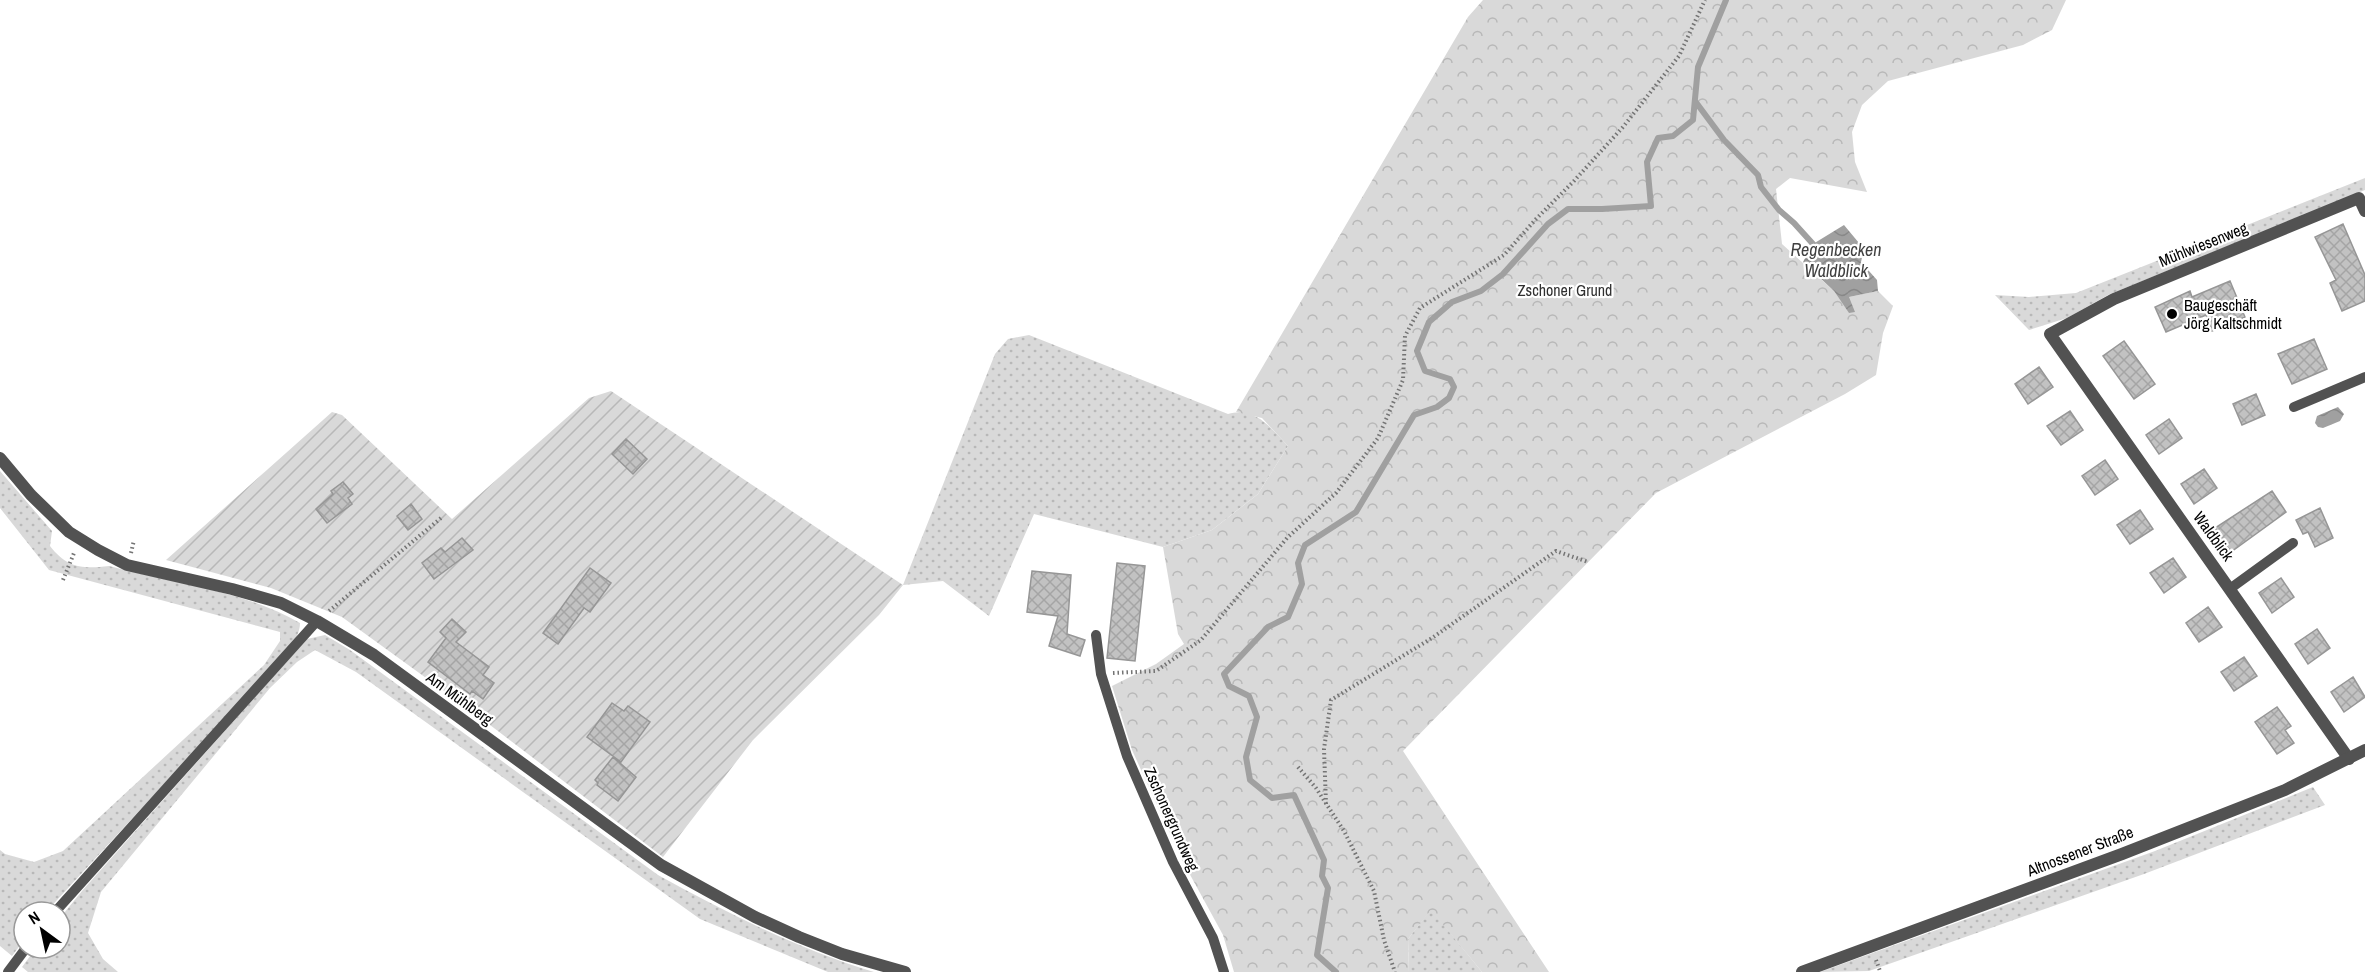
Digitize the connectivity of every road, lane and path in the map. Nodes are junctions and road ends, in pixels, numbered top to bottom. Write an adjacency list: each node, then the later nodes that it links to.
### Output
1 (1705, 0): 15 (path)
2 (2365, 211): 3 (street, Mühlwiesenweg)
3 (2050, 334): 12 (street, Waldblick)
4 (2365, 377): 5 (lane)
5 (2294, 407)
6 (0, 458): 8 (street, Am Mühlberg)
7 (441, 518): 13 (path)
8 (81, 539): 11 (path); 13 (street, Am Mühlberg)
9 (2294, 543): 12 (lane)
10 (1588, 562): 19 (path)
11 (63, 580)
12 (2231, 588): 17 (street, Waldblick)
13 (317, 621): 20 (lane); 21 (street, Am Mühlberg)
14 (1096, 635): 15 (lane, Zschonergrundweg)
15 (1101, 674): 22 (lane, Zschonergrundweg)
16 (2365, 750): 17 (street, Altnossener Straße)
17 (2349, 759): 24 (street, Altnossener Straße)
18 (1298, 767): 19 (path)
19 (1326, 804): 23 (path)
20 (66, 900)
21 (905, 972)
22 (1224, 972)
23 (1395, 972)
24 (1802, 972)

